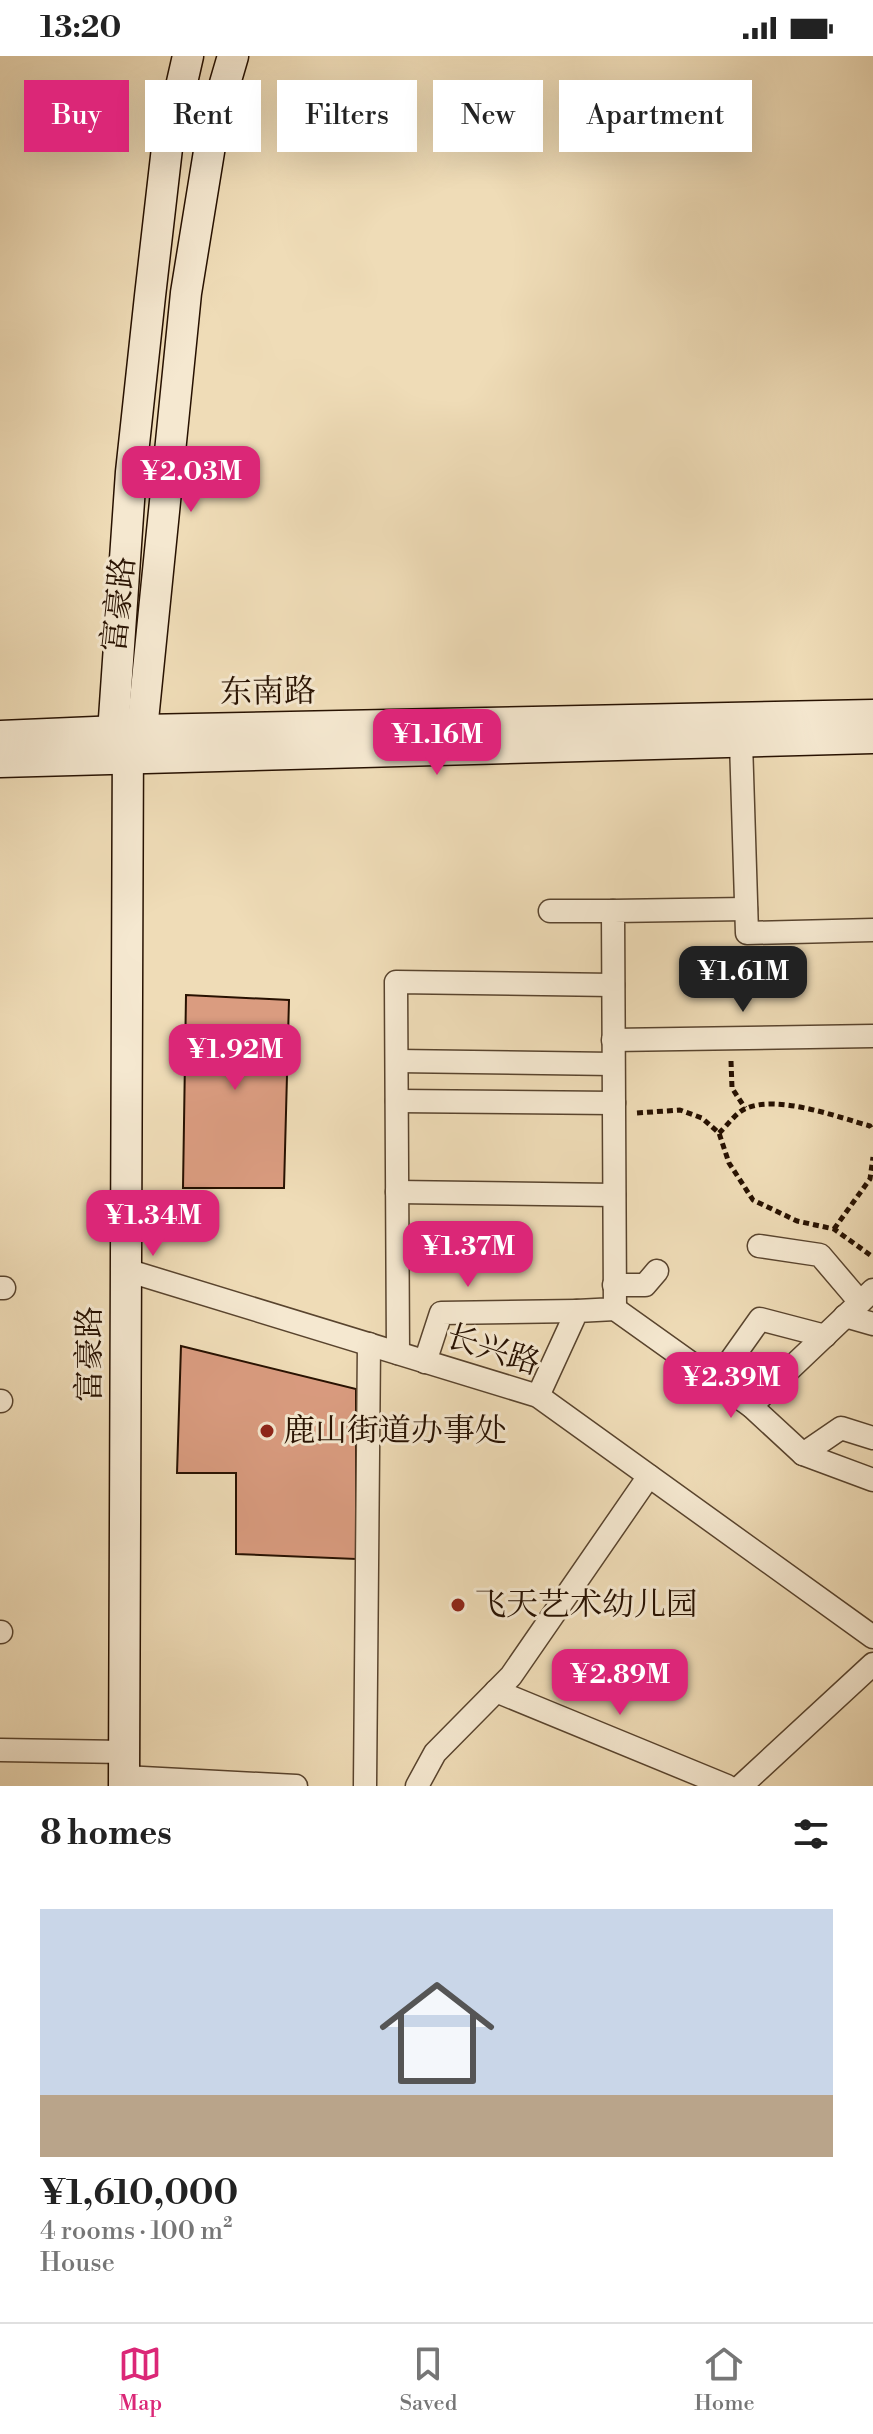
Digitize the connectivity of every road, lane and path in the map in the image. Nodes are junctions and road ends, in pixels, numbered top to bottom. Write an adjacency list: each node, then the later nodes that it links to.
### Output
1 (188, 56): 5 (main road, 富豪路)
2 (233, 56): 5 (main road, 富豪路)
3 (873, 715): 5 (main road, 东南路)
4 (0, 736): 5 (main road, 东南路)
5 (128, 738): 7 (main road, 东南路); 8 (main road, 东南路); 30 (main road, 富豪路)
6 (873, 738): 7 (main road, 东南路)
7 (741, 742): 9 (street)
8 (0, 762)
9 (746, 909): 11 (street); 12 (street)
10 (550, 911): 11 (street)
11 (613, 911): 13 (street)
12 (873, 930)
13 (613, 985): 16 (street); 17 (street)
14 (873, 1036): 15 (street)
15 (731, 1038): 16 (street); 20 (path)
16 (613, 1040): 18 (street)
17 (397, 1061): 18 (street); 19 (street)
18 (613, 1064): 21 (street)
19 (397, 1101): 21 (street); 25 (street)
20 (745, 1108): 22 (path); 23 (path)
21 (614, 1109): 23 (path); 26 (street)
22 (872, 1127)
23 (719, 1133): 27 (path)
24 (873, 1157): 27 (path)
25 (397, 1192): 26 (street); 39 (street)
26 (614, 1195): 32 (street)
27 (834, 1229): 29 (path)
28 (759, 1246): 33 (street)
29 (873, 1257)
30 (126, 1270): 38 (street, 长兴路); 52 (main road, 富豪路)
31 (657, 1271): 32 (street)
32 (614, 1285): 34 (street)
33 (859, 1303): 36 (street); 37 (street)
34 (615, 1309): 35 (street); 41 (street)
35 (577, 1311): 40 (street); 42 (street)
36 (873, 1324)
37 (825, 1336): 41 (street); 43 (street)
38 (369, 1344): 39 (street, 长兴路); 54 (street)
39 (398, 1353): 40 (street, 长兴路)
40 (425, 1362): 42 (street, 长兴路)
41 (716, 1381): 43 (street)
42 (538, 1396): 46 (street, 长兴路)
43 (751, 1406): 45 (street)
44 (873, 1438): 45 (street)
45 (803, 1454): 47 (street)
46 (649, 1476): 48 (street, 长兴路); 50 (street)
47 (873, 1480)
48 (873, 1637)
49 (873, 1664): 57 (street)
50 (496, 1691): 55 (street); 56 (street)
51 (0, 1750): 52 (street)
52 (124, 1772): 53 (street)
53 (296, 1786)
54 (365, 1786)
55 (417, 1786)
56 (727, 1786)
57 (741, 1786)

